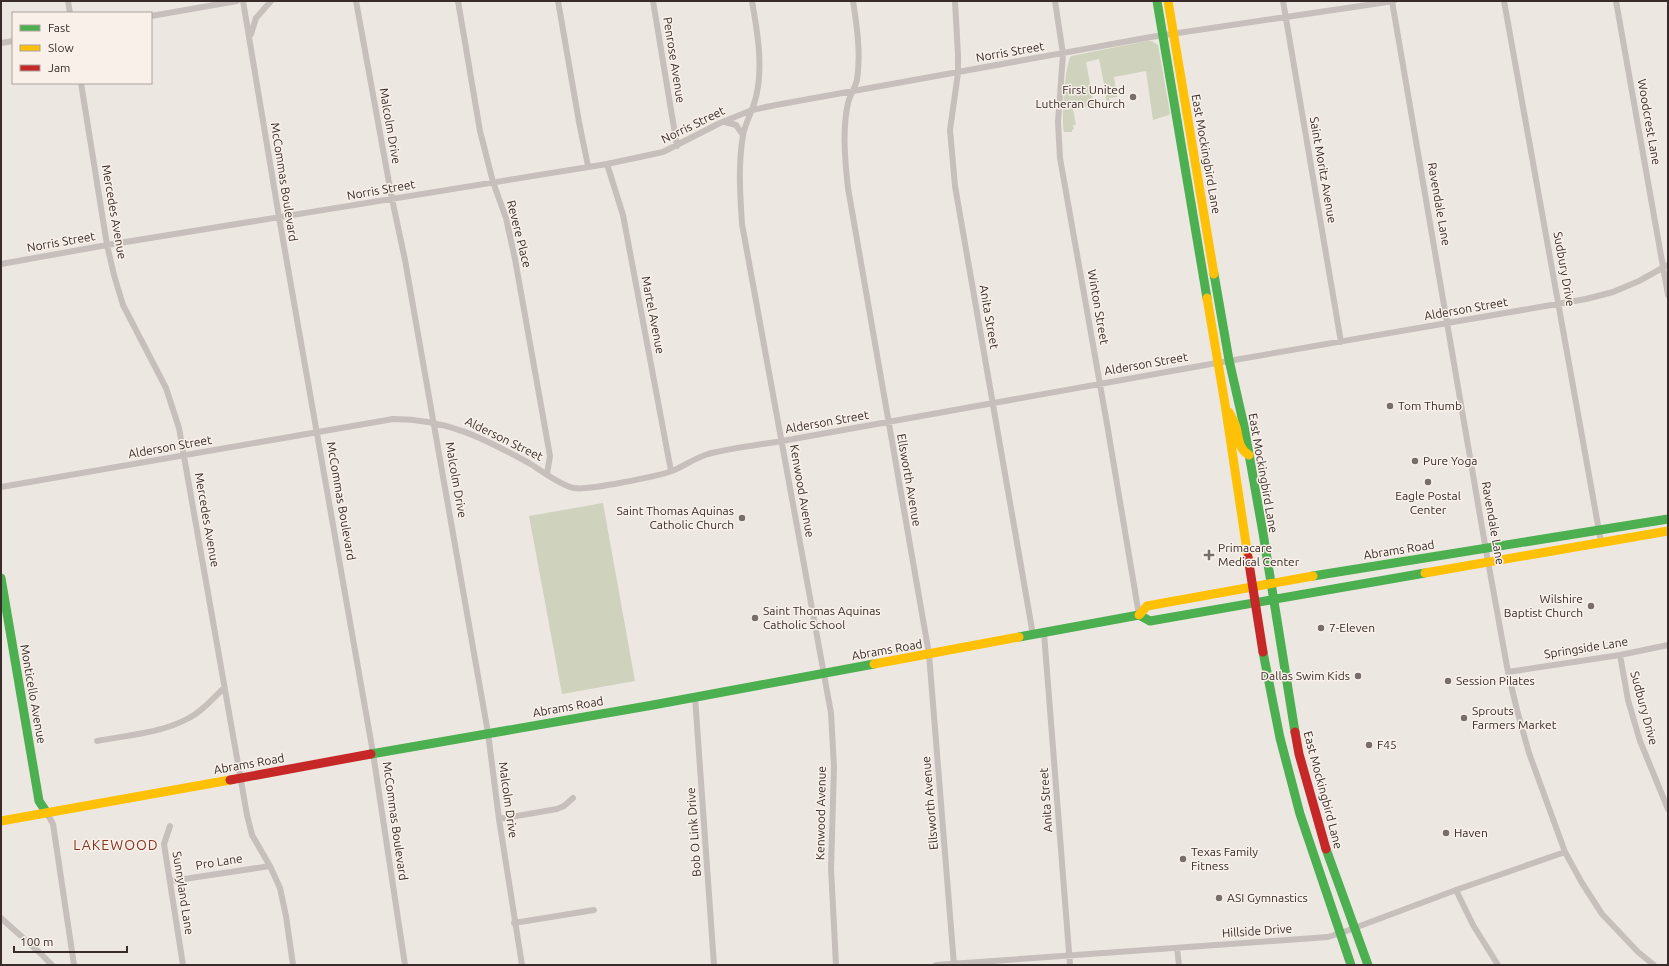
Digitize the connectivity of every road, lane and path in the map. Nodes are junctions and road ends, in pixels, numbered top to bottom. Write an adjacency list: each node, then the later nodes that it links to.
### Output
1 (68, 1): 20 (street)
2 (237, 1): 19 (street)
3 (243, 1): 26 (street, McCommas Boulevard)
4 (271, 1): 26 (street, McCommas Boulevard)
5 (356, 1): 39 (street, Malcolm Drive)
6 (458, 1): 38 (street, Revere Place)
7 (558, 1): 37 (street)
8 (653, 1): 35 (street, Penrose Avenue)
9 (752, 1): 32 (street, Kenwood Avenue)
10 (853, 1): 31 (street, Ellsworth Avenue)
11 (955, 1): 29 (street, Anita Street)
12 (1055, 1): 28 (street, Winton Street)
13 (1157, 1): 24 (main road, East Mockingbird Lane)
14 (1168, 1): 23 (main road, East Mockingbird Lane)
15 (1283, 1): 22 (street, Saint Moritz Avenue)
16 (1393, 1): 22 (street, Norris Street); 46 (street, Ravendale Lane)
17 (1504, 1): 45 (street, Sudbury Drive)
18 (1616, 1): 43 (street, Woodcrest Lane)
19 (191, 5): 21 (street)
20 (70, 12)
21 (152, 16)
22 (1286, 16): 23 (street, Norris Street); 47 (street, Saint Moritz Avenue)
23 (1173, 34): 24 (street, Norris Street); 48 (main road, East Mockingbird Lane)
24 (1163, 36): 28 (street, Norris Street); 49 (main road, East Mockingbird Lane)
25 (12, 41): 27 (street)
26 (250, 42): 40 (street, McCommas Boulevard)
27 (1, 43)
28 (1063, 54): 29 (street, Norris Street); 50 (street, Winton Street)
29 (958, 73): 31 (street, Norris Street); 51 (street, Anita Street)
30 (81, 84): 41 (street, Mercedes Avenue)
31 (852, 91): 32 (street, Norris Street); 53 (street, Ellsworth Avenue)
32 (752, 110): 33 (street, Norris Street); 34 (street, Kenwood Avenue)
33 (723, 122): 34 (street); 35 (street, Norris Street)
34 (744, 134): 56 (street, Kenwood Avenue)
35 (677, 146): 36 (street, Norris Street)
36 (607, 164): 37 (street, Norris Street); 59 (street, Martel Avenue)
37 (588, 166): 38 (street, Norris Street)
38 (493, 182): 39 (street, Norris Street); 60 (street, Revere Place)
39 (392, 199): 40 (street, Norris Street); 54 (street, Malcolm Drive)
40 (278, 217): 41 (street, Norris Street); 55 (street, McCommas Boulevard)
41 (107, 245): 42 (street, Norris Street); 57 (street, Mercedes Avenue)
42 (1, 264)
43 (1666, 266): 44 (street, Woodcrest Lane); 45 (street, Alderson Street)
44 (1668, 295)
45 (1559, 304): 46 (street, Alderson Street); 63 (street, Sudbury Drive)
46 (1448, 324): 47 (street, Alderson Street); 66 (street, Ravendale Lane)
47 (1341, 342): 48 (street, Alderson Street)
48 (1229, 360): 49 (street, Alderson Street); 58 (main road, East Mockingbird Lane)
49 (1218, 362): 50 (street, Alderson Street); 52 (main road, East Mockingbird Lane)
50 (1100, 384): 51 (street, Alderson Street); 75 (street, Winton Street)
51 (993, 403): 53 (street, Alderson Street); 77 (street, Anita Street)
52 (1225, 404): 58 (main road); 72 (main road, East Mockingbird Lane)
53 (888, 422): 56 (street, Alderson Street); 79 (street, Ellsworth Avenue)
54 (434, 423): 55 (street, Alderson Street); 60 (street, Alderson Street); 85 (street, Malcolm Drive)
55 (318, 432): 57 (street, Alderson Street); 87 (street, McCommas Boulevard)
56 (782, 441): 59 (street, Alderson Street); 82 (street, Kenwood Avenue)
57 (184, 455): 61 (street, Alderson Street); 83 (street, Mercedes Avenue)
58 (1249, 456): 71 (main road, East Mockingbird Lane)
59 (671, 471): 60 (street, Alderson Street)
60 (547, 474)
61 (1, 488)
62 (1668, 519): 63 (main road, Abrams Road)
63 (1598, 530): 65 (street, Sudbury Drive); 66 (main road, Abrams Road)
64 (1668, 531): 65 (main road, Abrams Road)
65 (1601, 542): 67 (main road, Abrams Road)
66 (1486, 548): 67 (street, Ravendale Lane); 68 (main road, Abrams Road)
67 (1488, 561): 69 (main road, Abrams Road); 81 (street, Ravendale Lane)
68 (1404, 562): 69 (main road); 71 (main road, Abrams Road)
69 (1407, 575): 73 (main road, Abrams Road)
70 (1, 578): 91 (main road, Monticello Avenue)
71 (1271, 583): 72 (main road, Abrams Road); 73 (main road, East Mockingbird Lane)
72 (1253, 587): 74 (main road, East Mockingbird Lane); 75 (main road, Abrams Road)
73 (1273, 599): 74 (main road, Abrams Road); 102 (main road, East Mockingbird Lane)
74 (1256, 602): 75 (main road, Abrams Road); 103 (main road, East Mockingbird Lane)
75 (1139, 616): 76 (main road, Abrams Road)
76 (1044, 633): 77 (main road, Abrams Road); 105 (street, Anita Street)
77 (1033, 635): 79 (main road, Abrams Road)
78 (1668, 645): 80 (street, Springside Lane)
79 (929, 654): 82 (main road, Abrams Road); 106 (street, Ellsworth Avenue)
80 (1620, 655): 81 (street, Springside Lane); 90 (street, Sudbury Drive)
81 (1508, 672): 95 (street, Ravendale Lane)
82 (824, 673): 84 (main road, Abrams Road); 114 (street, Kenwood Avenue)
83 (224, 688): 86 (street); 88 (street, Mercedes Avenue)
84 (695, 697): 85 (main road, Abrams Road); 113 (street, Bob O Link Drive)
85 (488, 733): 87 (main road, Abrams Road); 92 (street, Malcolm Drive)
86 (98, 741)
87 (374, 753): 88 (main road, Abrams Road); 111 (street, McCommas Boulevard)
88 (240, 778): 91 (main road, Abrams Road); 96 (street, Mercedes Avenue)
89 (573, 798): 92 (street)
90 (1668, 810)
91 (47, 813): 93 (main road, Abrams Road); 108 (street)
92 (499, 818): 101 (street, Malcolm Drive)
93 (1, 821)
94 (170, 826): 97 (street, Sunnyland Lane)
95 (1565, 852): 98 (street, Hillside Drive); 121 (street, Ravendale Lane)
96 (270, 866): 97 (street, Pro Lane); 110 (street, Mercedes Avenue)
97 (171, 881): 109 (street, Sunnyland Lane)
98 (1456, 890): 102 (street, Hillside Drive); 120 (street)
99 (594, 910): 101 (street)
100 (1, 918): 107 (street)
101 (514, 923): 112 (street, Malcolm Drive)
102 (1355, 928): 103 (street, Hillside Drive); 119 (main road, East Mockingbird Lane)
103 (1340, 934): 104 (street, Hillside Drive); 118 (main road, East Mockingbird Lane)
104 (1177, 948): 105 (street, Hillside Drive); 117 (street)
105 (1070, 956): 106 (street, Hillside Drive); 116 (street, Anita Street)
106 (954, 964): 115 (street, Hillside Drive)
107 (52, 965)
108 (74, 965)
109 (183, 965)
110 (294, 965)
111 (405, 965)
112 (522, 965)
113 (714, 965)
114 (836, 965)
115 (936, 965)
116 (1070, 965)
117 (1179, 965)
118 (1351, 965)
119 (1368, 965)
120 (1498, 965)
121 (1654, 965)

